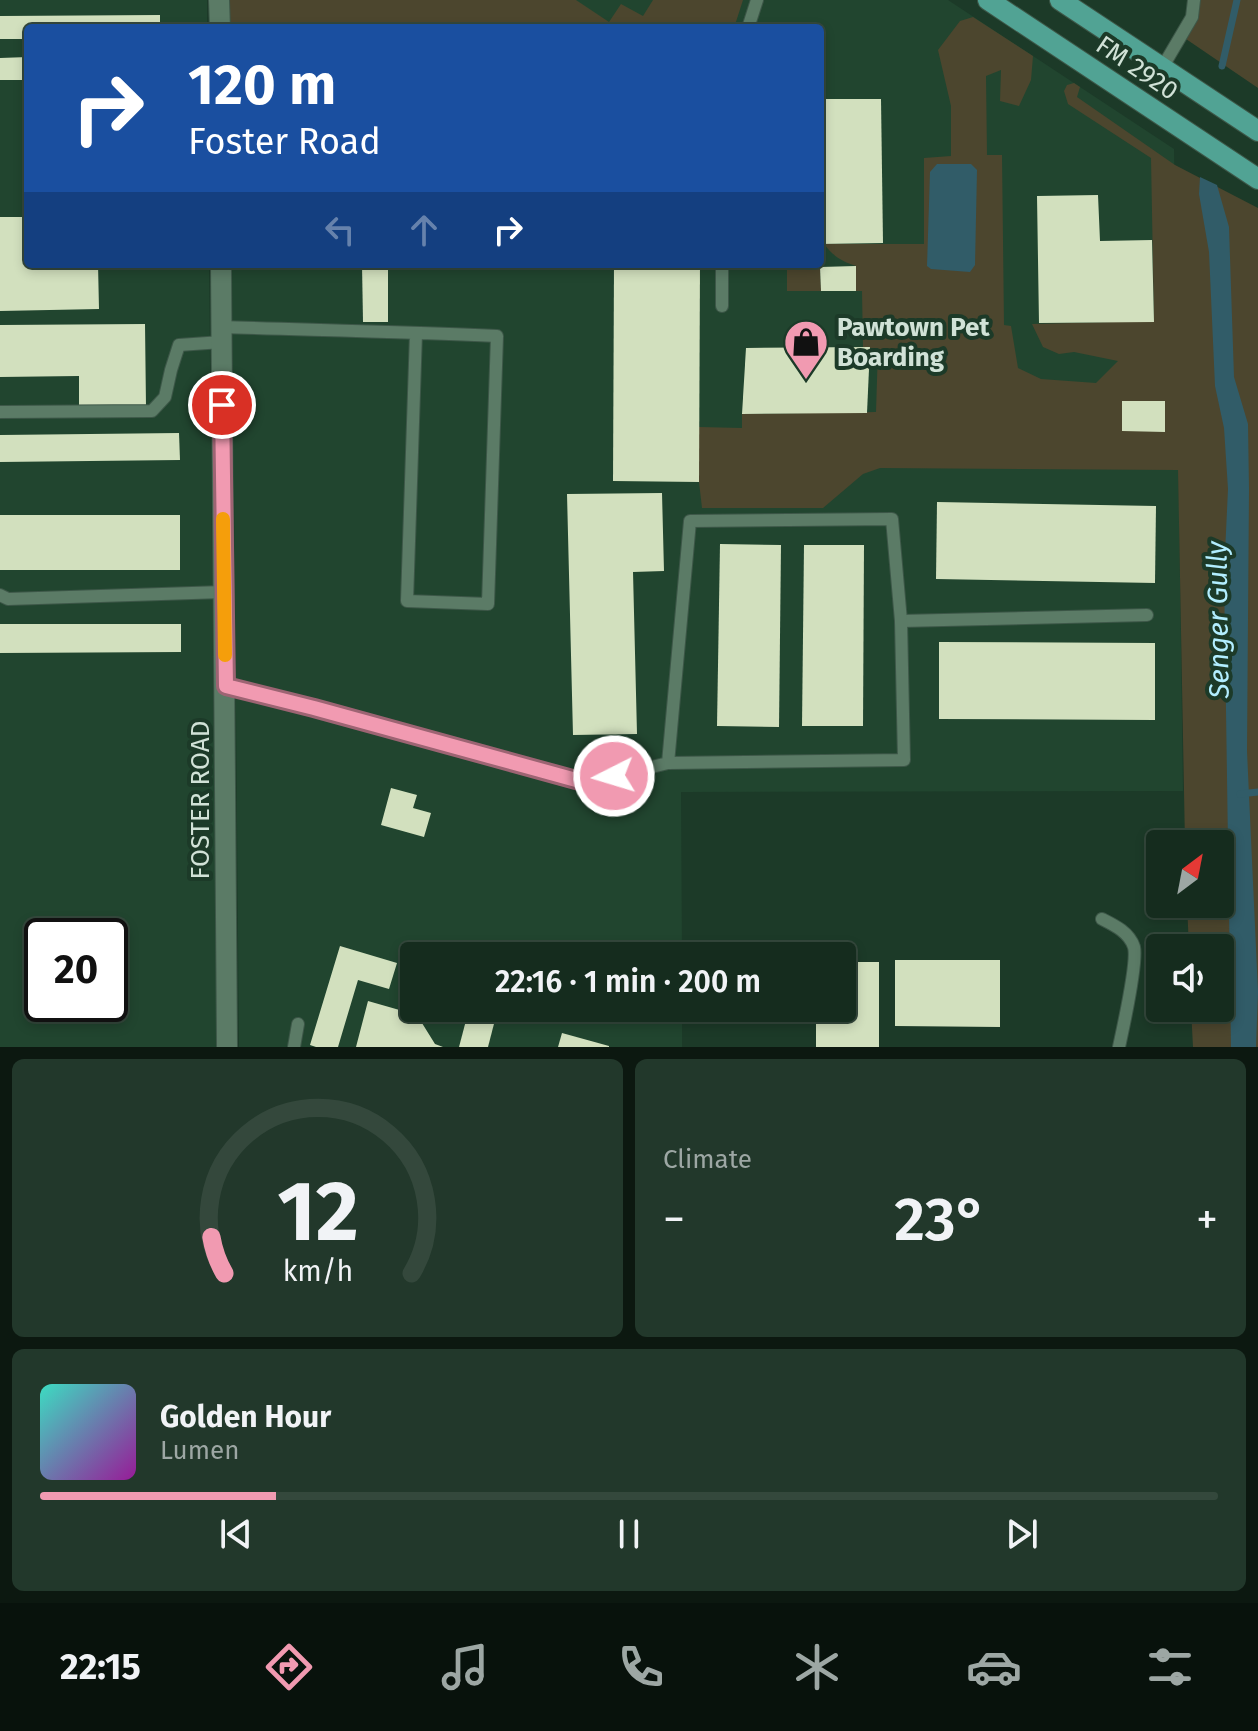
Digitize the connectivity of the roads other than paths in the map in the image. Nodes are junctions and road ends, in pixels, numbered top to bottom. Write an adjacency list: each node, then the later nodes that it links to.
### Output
1 (219, 0): 6 (street)
2 (757, 0): 7 (lane)
3 (988, 0): 10 (main road, FM 2920 / FM 2920)
4 (1060, 0): 8 (main road, FM 2920 / FM 2920)
5 (1194, 0): 8 (lane)
6 (220, 24)
7 (749, 24)
8 (1162, 68): 9 (main road, FM 2920 / FM 2920)
9 (1258, 131)
10 (1258, 179)
11 (221, 268): 15 (street, FOSTER ROAD)
12 (722, 268): 13 (lane)
13 (722, 306)
14 (416, 333): 14 (lane); 15 (lane)
15 (222, 335): 16 (lane); 17 (street, FOSTER ROAD)
16 (0, 412)
17 (223, 592): 18 (lane); 21 (street, FOSTER ROAD)
18 (0, 595)
19 (1147, 615): 20 (lane)
20 (901, 621): 22 (lane); 22 (lane)
21 (226, 686): 22 (lane); 25 (street, FOSTER ROAD)
22 (668, 763)
23 (1102, 919): 27 (lane)
24 (298, 1024): 26 (lane)
25 (227, 1047)
26 (294, 1047)
27 (1119, 1047)

